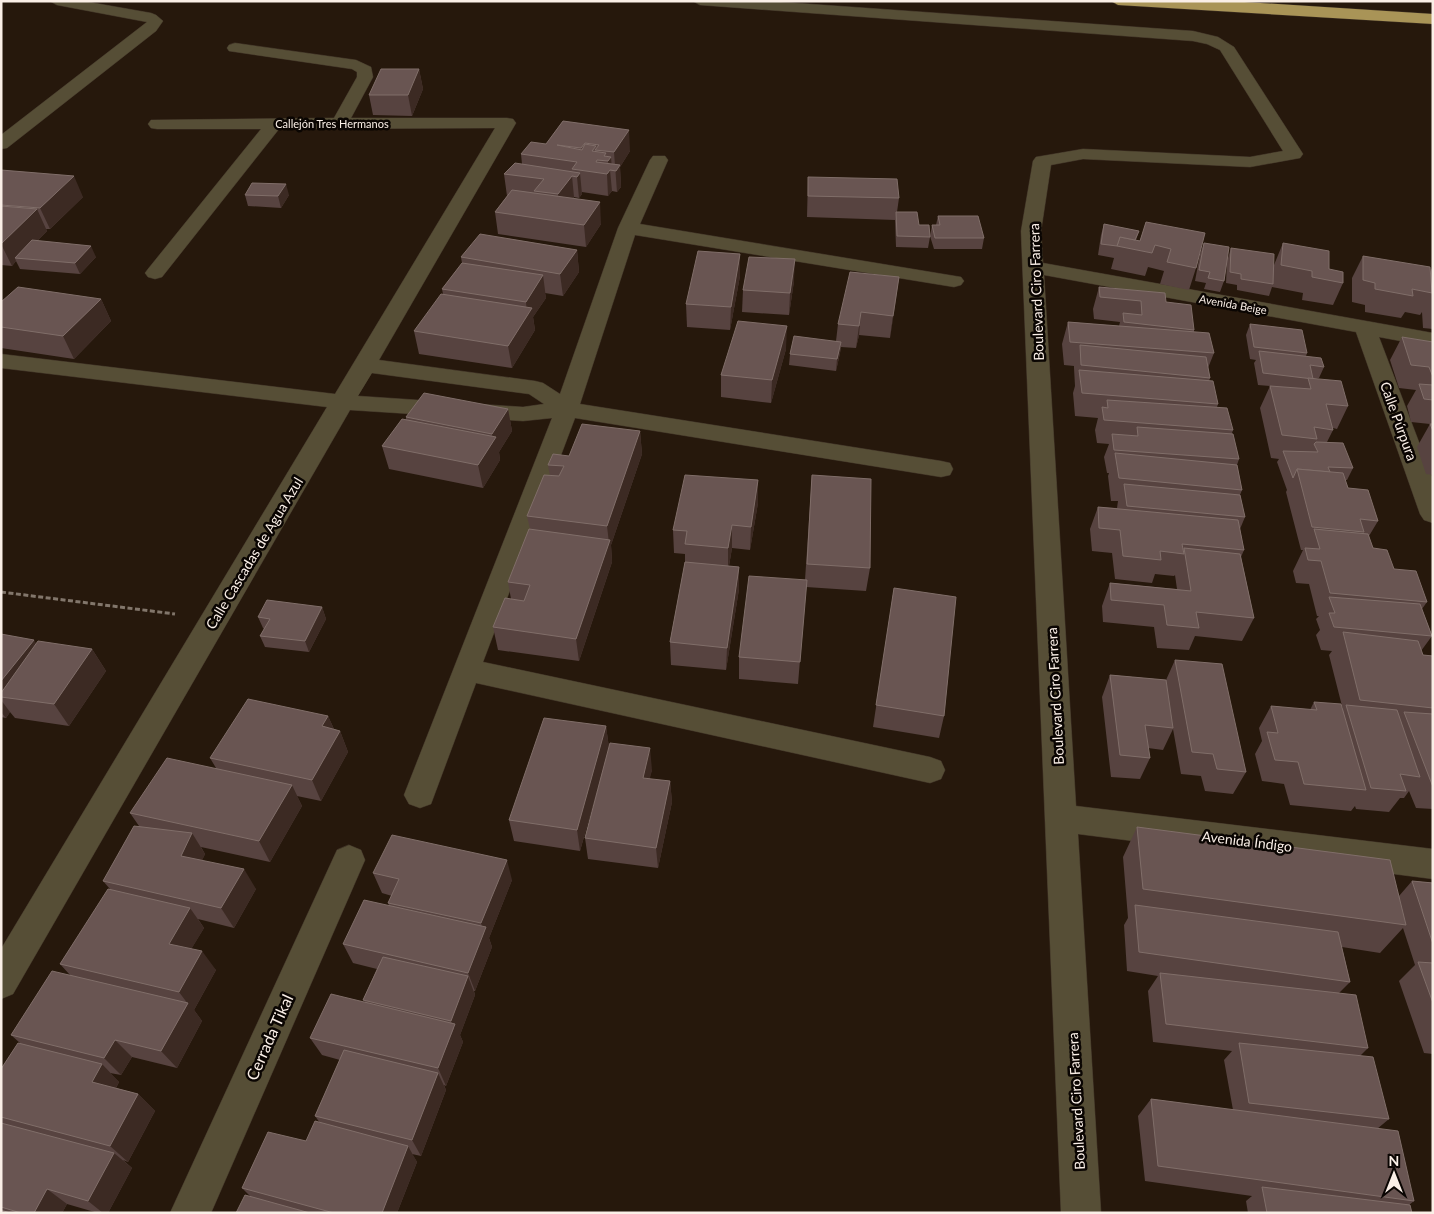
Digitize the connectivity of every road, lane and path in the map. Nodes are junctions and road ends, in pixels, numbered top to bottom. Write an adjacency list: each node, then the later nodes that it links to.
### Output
1 (57, 1): 10 (street)
2 (700, 1): 15 (street, Boulevard Ciro Farrera)
3 (1118, 1): 4 (highway)
4 (1433, 19)
5 (235, 48): 7 (street)
6 (275, 123): 7 (street, Callejón Tres Hermanos); 9 (street, Callejón Tres Hermanos); 16 (street)
7 (340, 123): 8 (street, Callejón Tres Hermanos)
8 (507, 123): 21 (street, Calle Cascadas de Agua Azul)
9 (157, 124)
10 (24, 128): 11 (street); 12 (street)
11 (1, 129)
12 (1, 144)
13 (659, 160): 14 (street)
14 (628, 228): 17 (street); 23 (street)
15 (1033, 267): 18 (street, Avenida Beige); 31 (street, Boulevard Ciro Farrera)
16 (154, 273)
17 (954, 282)
18 (1365, 328): 19 (street, Avenida Beige); 25 (street, Calle Púrpura)
19 (1433, 340)
20 (1, 361): 22 (street)
21 (365, 365): 22 (street, Calle Cascadas de Agua Azul); 23 (street)
22 (343, 402): 23 (street); 27 (street, Calle Cascadas de Agua Azul)
23 (567, 409): 24 (street); 28 (street)
24 (941, 468)
25 (1433, 514)
26 (1, 592): 27 (path)
27 (215, 619): 34 (street, Calle Cascadas de Agua Azul)
28 (466, 670): 29 (street); 30 (street)
29 (930, 770)
30 (420, 795)
31 (1062, 818): 33 (street, Avenida Índigo); 36 (street, Boulevard Ciro Farrera)
32 (349, 860): 35 (street, Cerrada Tikal)
33 (1433, 864)
34 (1, 982)
35 (190, 1213)
36 (1081, 1213)

